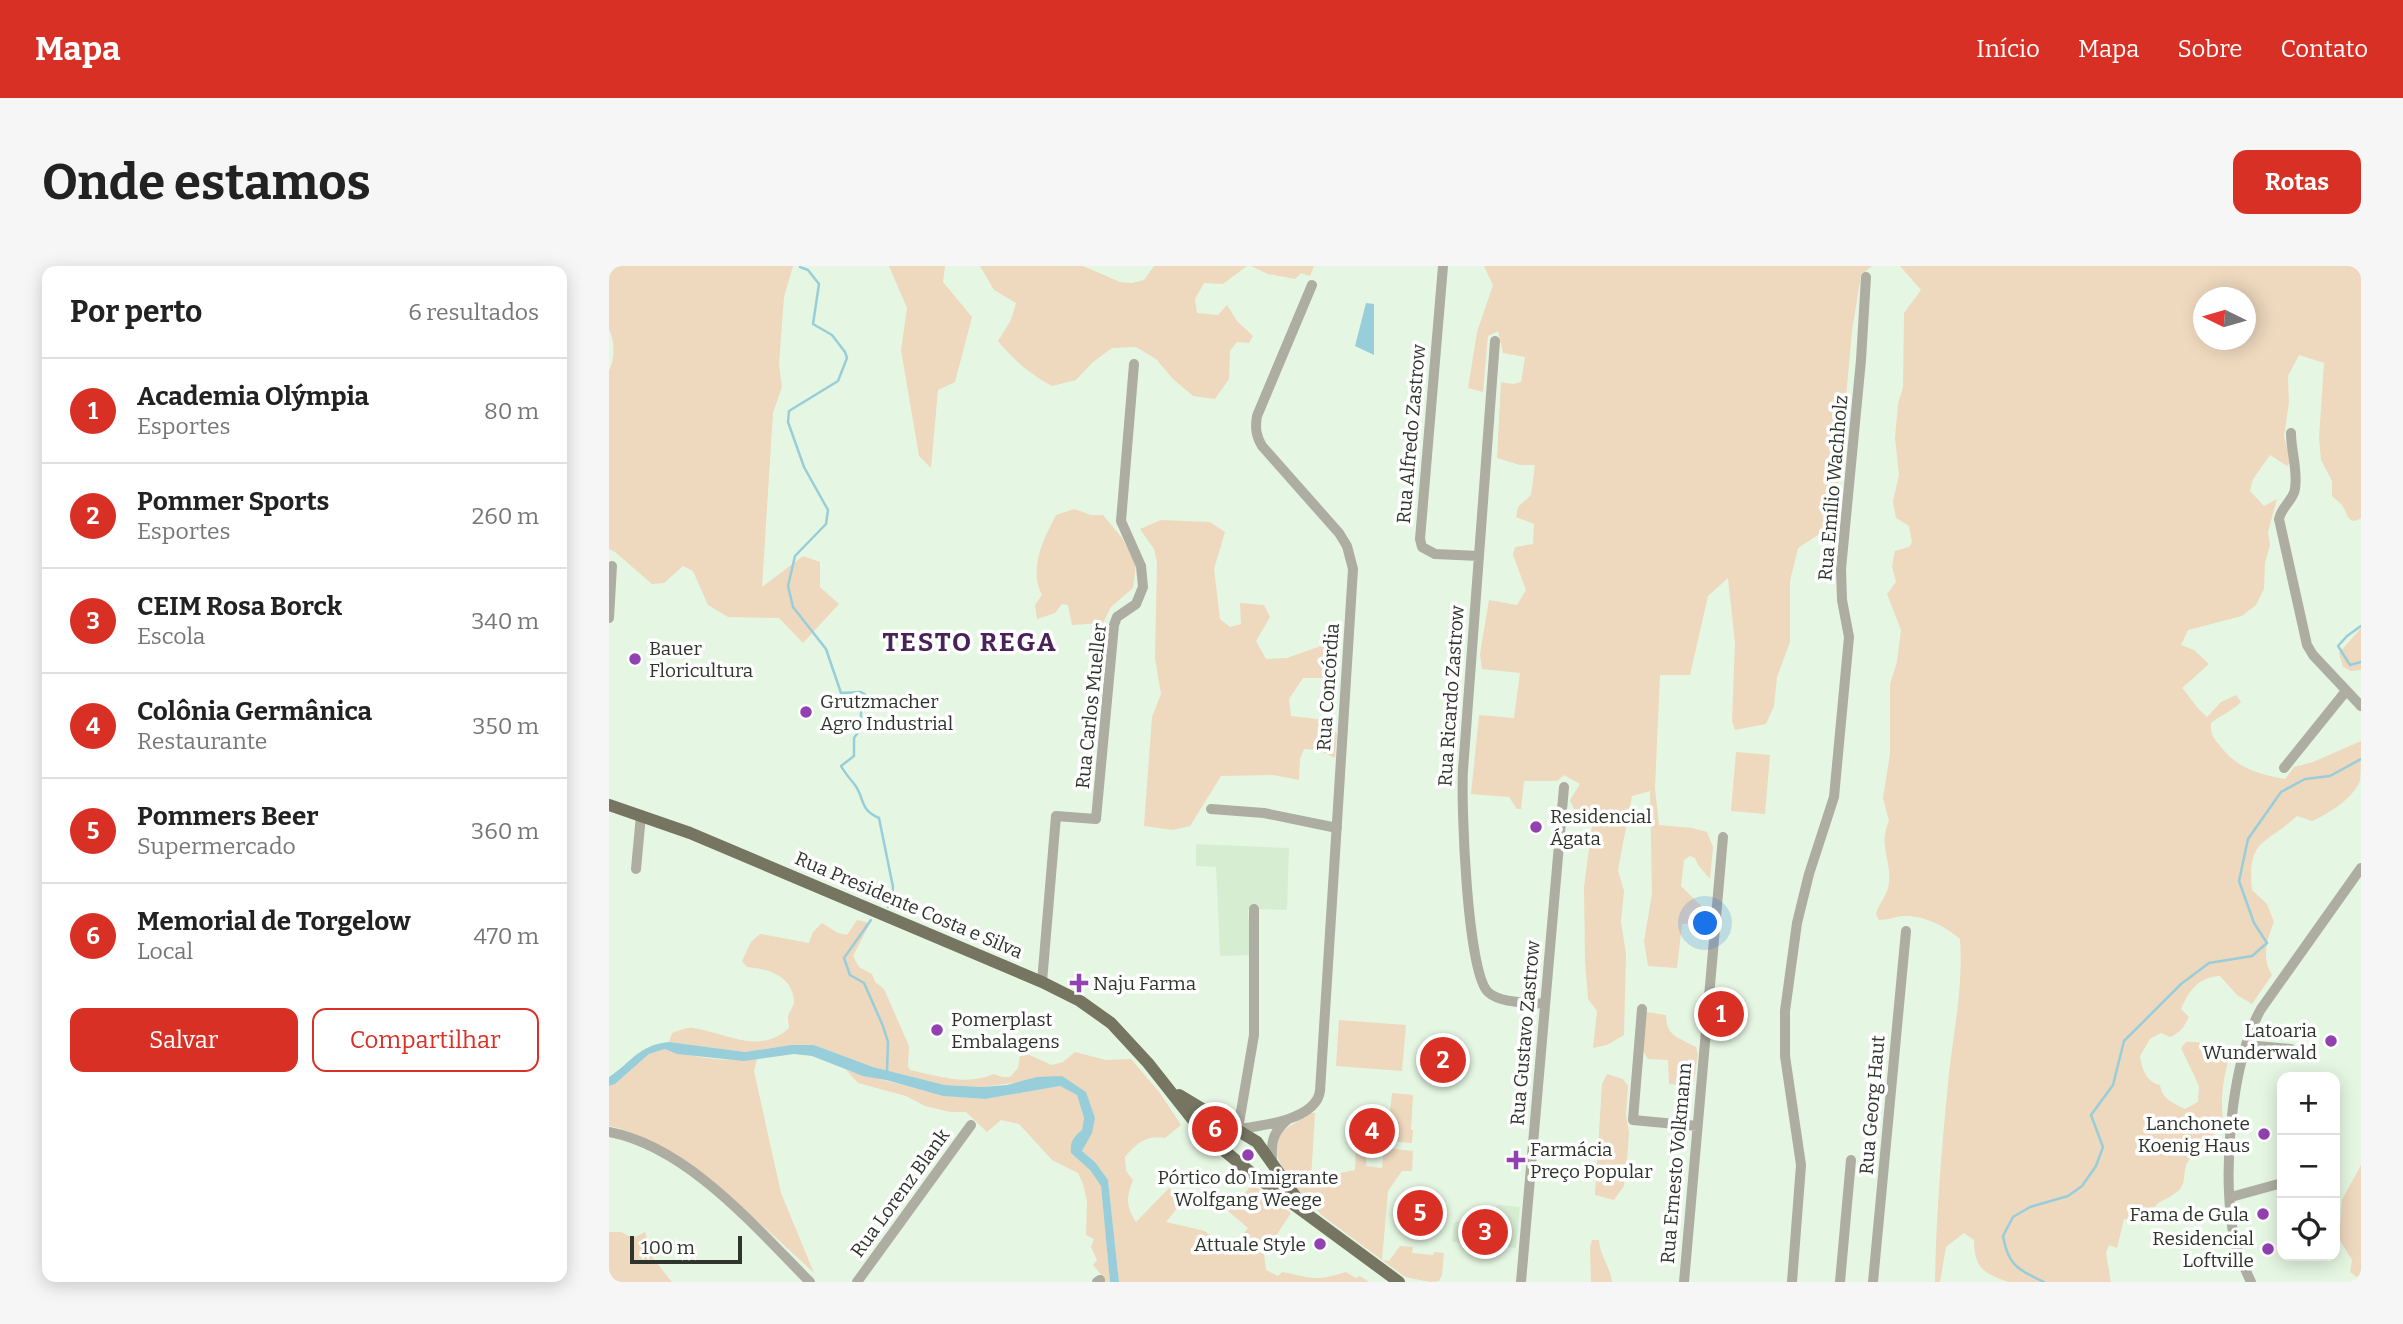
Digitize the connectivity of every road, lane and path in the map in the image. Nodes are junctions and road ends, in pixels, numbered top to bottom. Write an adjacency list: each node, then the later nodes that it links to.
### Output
1 (1443, 266): 7 (street, Rua Alfredo Zastrow)
2 (1866, 276): 46 (street, Rua Emílio Wachholz)
3 (1312, 285): 17 (street, Rua Concórdia)
4 (1495, 341): 7 (street, Rua Ricardo Zastrow)
5 (1134, 364): 23 (street, Rua Carlos Mueller)
6 (2291, 433): 10 (street)
7 (1479, 556): 24 (street, Rua Ricardo Zastrow)
8 (613, 566): 9 (street)
9 (609, 618)
10 (2346, 691): 11 (street); 12 (street)
11 (2361, 706)
12 (2284, 768)
13 (1564, 787): 24 (street, Rua Gustavo Zastrow)
14 (609, 805): 16 (main road, Rua Presidente Costa e Silva)
15 (1210, 810): 17 (street)
16 (641, 815): 20 (street); 23 (main road, Rua Presidente Costa e Silva)
17 (1337, 828): 29 (street, Rua Concórdia)
18 (1723, 837): 31 (street, Rua Ernesto Volkmann)
19 (2361, 868): 26 (street)
20 (636, 869)
21 (1254, 909): 32 (street)
22 (1906, 931): 48 (street, Rua Georg Haut)
23 (1042, 982): 28 (main road, Rua Presidente Costa e Silva)
24 (1545, 1004): 44 (street, Rua Gustavo Zastrow)
25 (1643, 1009): 31 (street)
26 (2245, 1045): 27 (street); 39 (street)
27 (2291, 1049)
28 (1165, 1085): 32 (main road, Rua Presidente Costa e Silva); 34 (main road, Rua Presidente Costa e Silva)
29 (1289, 1119): 32 (street, Rua Concórdia); 36 (street, Rua Concórdia)
30 (971, 1125): 42 (street, Rua Lorenz Blank)
31 (1697, 1126): 45 (street, Rua Ernesto Volkmann)
32 (1238, 1129): 34 (main road); 36 (main road, Rua Presidente Costa e Silva)
33 (609, 1132): 41 (street)
34 (1220, 1148): 37 (main road, Rua Presidente Costa e Silva)
35 (1851, 1160): 47 (street)
36 (1272, 1162): 37 (main road); 40 (main road, Rua Presidente Costa e Silva)
37 (1259, 1179): 40 (main road, Rua Presidente Costa e Silva)
38 (2277, 1185): 39 (street)
39 (2231, 1197): 49 (street)
40 (1309, 1216): 43 (main road, Rua Presidente Costa e Silva)
41 (810, 1282)
42 (857, 1282)
43 (1401, 1282)
44 (1521, 1282)
45 (1683, 1282)
46 (1792, 1282)
47 (1840, 1282)
48 (1873, 1282)
49 (2252, 1282)

